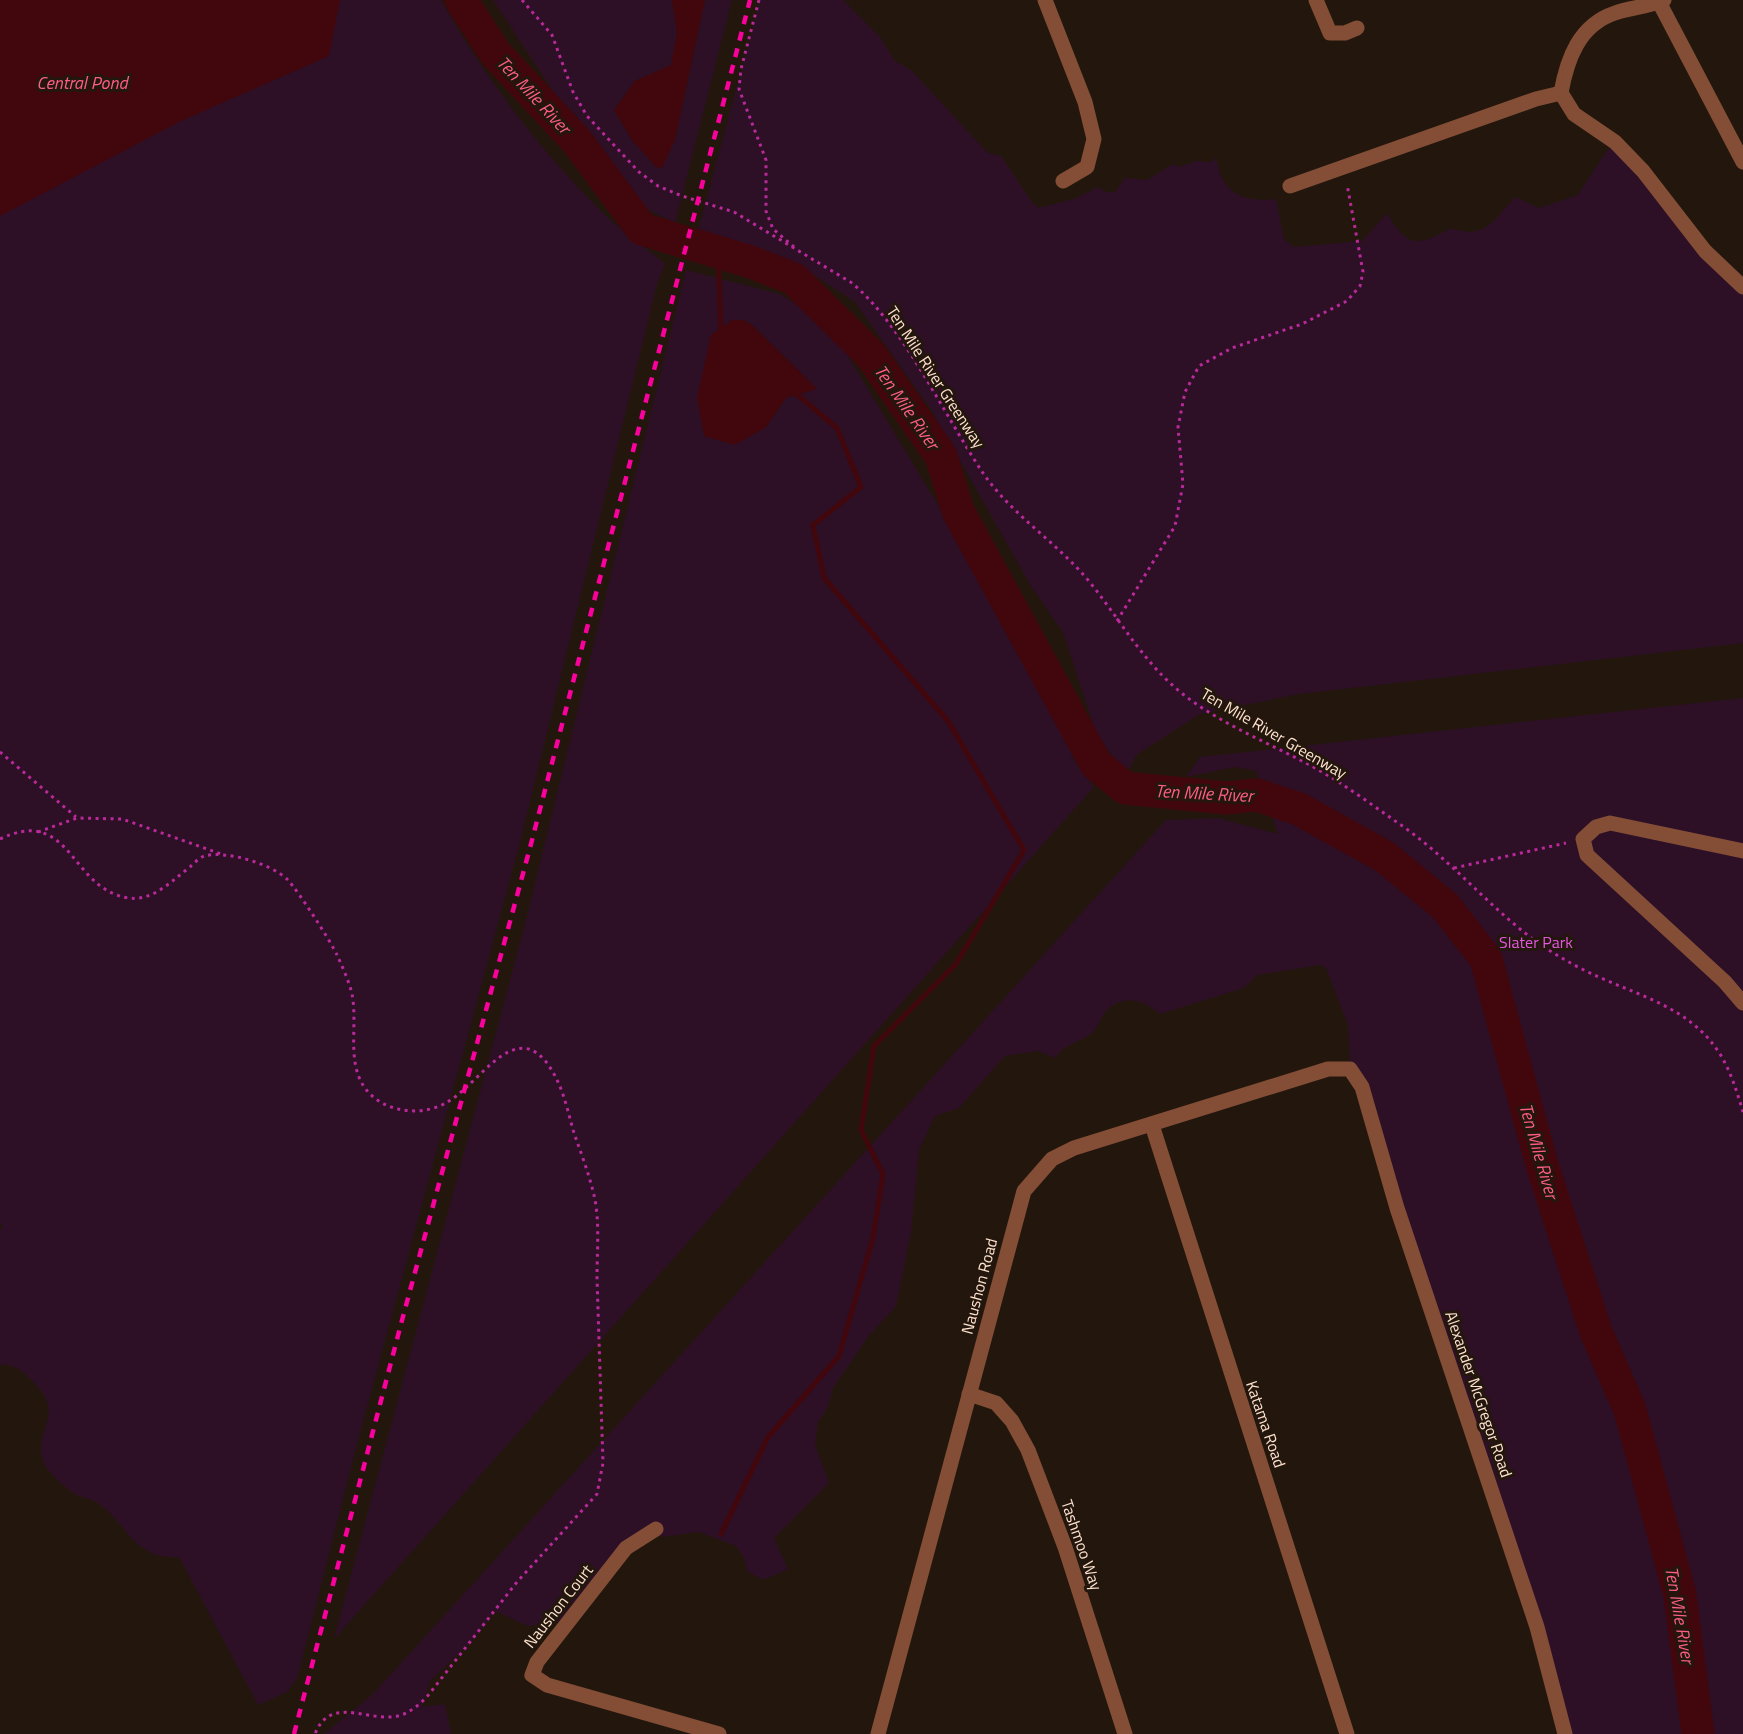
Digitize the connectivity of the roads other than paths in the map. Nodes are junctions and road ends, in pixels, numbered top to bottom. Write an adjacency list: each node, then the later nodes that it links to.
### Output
1 (1045, 0): 7 (street)
2 (1316, 0): 4 (street)
3 (1662, 1): 5 (street); 6 (street)
4 (1357, 28)
5 (1561, 93): 8 (street); 9 (street)
6 (1743, 162)
7 (1063, 181)
8 (1290, 186)
9 (1743, 287)
10 (1743, 851): 11 (street)
11 (1743, 1003)
12 (1350, 1069): 13 (street, Naushon Road); 20 (street, Alexander McGregor Road)
13 (1152, 1125): 14 (street, Naushon Road); 19 (street, Katama Road)
14 (969, 1394): 17 (street, Naushon Road); 18 (street, Tashmoo Way)
15 (656, 1529): 16 (street, Naushon Court)
16 (719, 1734)
17 (878, 1734)
18 (1125, 1734)
19 (1347, 1734)
20 (1565, 1734)

